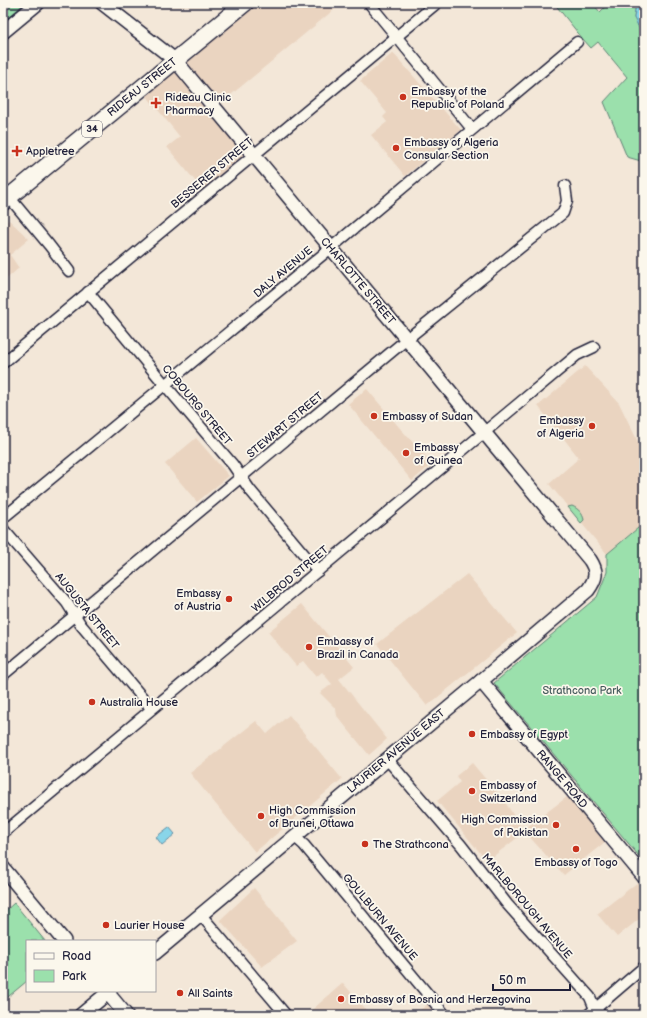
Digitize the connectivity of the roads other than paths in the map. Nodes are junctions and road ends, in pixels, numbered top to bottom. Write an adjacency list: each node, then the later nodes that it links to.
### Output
1 (38, 3): 6 (street)
2 (102, 3): 9 (street, CHARLOTTE STREET)
3 (245, 3): 9 (main road, RIDEAU STREET / 34)
4 (369, 3): 7 (street)
5 (437, 3): 7 (street, BESSERER STREET)
6 (3, 32)
7 (396, 36): 10 (street); 11 (street, BESSERER STREET)
8 (577, 42): 10 (street, DALY AVENUE)
9 (175, 60): 11 (street, CHARLOTTE STREET); 13 (main road, RIDEAU STREET / 34)
10 (472, 129): 14 (street, DALY AVENUE)
11 (254, 155): 14 (street, CHARLOTTE STREET); 16 (street, BESSERER STREET)
12 (565, 186): 17 (street, STEWART STREET)
13 (6, 200): 15 (street)
14 (331, 248): 17 (street, CHARLOTTE STREET); 20 (street, DALY AVENUE)
15 (69, 271)
16 (88, 292): 19 (street, BESSERER STREET); 20 (street, COBOURG STREET)
17 (407, 339): 21 (street, CHARLOTTE STREET); 22 (street, STEWART STREET)
18 (594, 347): 21 (street, WILBROD STREET)
19 (3, 363)
20 (164, 385): 22 (street, COBOURG STREET); 23 (street, DALY AVENUE)
21 (484, 433): 25 (street, WILBROD STREET); 26 (street, CHARLOTTE STREET)
22 (242, 477): 25 (street, COBOURG STREET); 27 (street, STEWART STREET)
23 (3, 518)
24 (3, 529): 27 (street, AUGUSTA STREET)
25 (318, 571): 30 (street, WILBROD STREET)
26 (595, 576): 29 (street, LAURIER AVENUE EAST)
27 (75, 615): 28 (street, STEWART STREET); 30 (street, AUGUSTA STREET)
28 (3, 675)
29 (481, 681): 31 (street, LAURIER AVENUE EAST); 35 (street, RANGE ROAD)
30 (151, 709): 32 (street, WILBROD STREET)
31 (387, 759): 33 (street, LAURIER AVENUE EAST); 41 (street, MARLBOROUGH AVENUE)
32 (3, 833)
33 (294, 836): 36 (street, LAURIER AVENUE EAST); 45 (street, GOULBURN AVENUE)
34 (3, 868): 37 (street)
35 (644, 877)
36 (201, 915): 38 (street, LAURIER AVENUE EAST); 44 (street)
37 (63, 940)
38 (156, 952)
39 (644, 967): 41 (street)
40 (108, 992): 42 (street); 43 (street)
41 (595, 1013)
42 (81, 1015)
43 (126, 1015)
44 (286, 1015)
45 (445, 1015)

